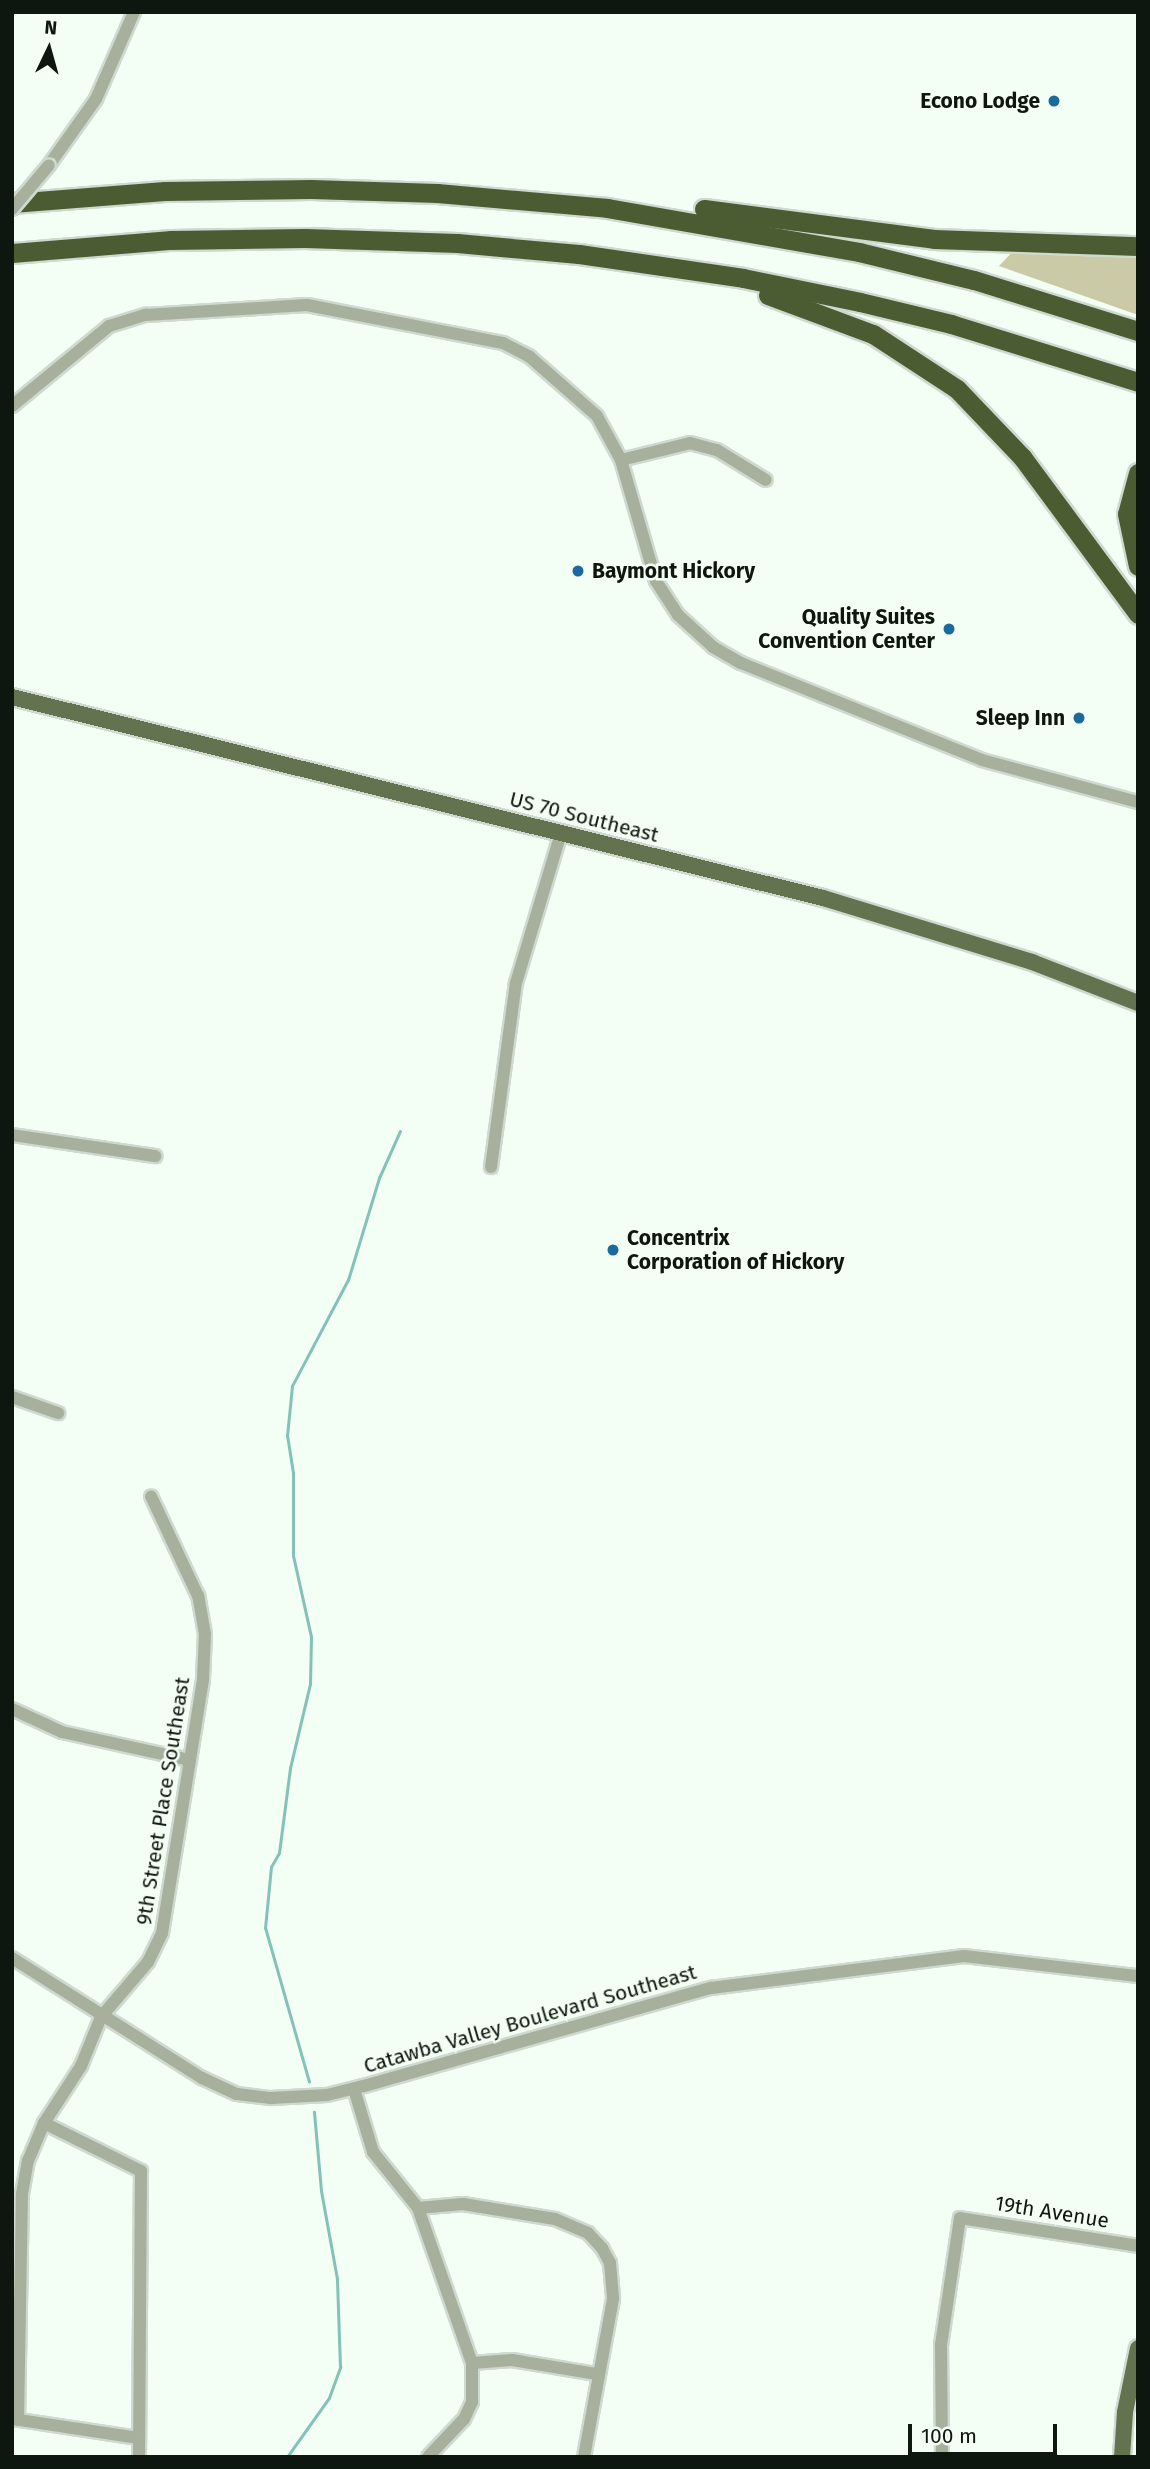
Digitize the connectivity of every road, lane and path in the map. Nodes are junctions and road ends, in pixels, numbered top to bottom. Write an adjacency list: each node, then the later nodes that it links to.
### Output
1 (134, 12): 4 (street, bridge)
2 (365, 190): 3 (highway); 5 (highway); 8 (highway)
3 (12, 204)
4 (12, 209)
5 (1138, 246)
6 (12, 253): 7 (highway)
7 (579, 254): 9 (highway); 15 (highway)
8 (1138, 331)
9 (1138, 382)
10 (12, 406): 11 (street)
11 (621, 460): 13 (street); 17 (street)
12 (1138, 473): 14 (highway)
13 (766, 481)
14 (1138, 566)
15 (1138, 614)
16 (12, 697): 18 (main road, US 70 Southeast)
17 (1138, 802)
18 (561, 833): 19 (main road, US 70 Southeast); 22 (street)
19 (1138, 1003)
20 (12, 1135): 21 (street)
21 (155, 1156)
22 (491, 1167)
23 (12, 1397): 24 (street)
24 (58, 1413)
25 (151, 1496): 27 (street, 9th Street Place Southeast)
26 (12, 1709): 27 (street)
27 (189, 1760): 30 (street, 9th Street Place Southeast)
28 (12, 1958): 30 (street, Catawba Valley Boulevard Southeast)
29 (1138, 1976): 31 (street, Catawba Valley Boulevard Southeast)
30 (101, 2017): 31 (street, Catawba Valley Boulevard Southeast); 32 (street, 9th Street Place Southeast)
31 (354, 2089): 33 (street)
32 (44, 2123): 38 (street, 9th Street Place Southeast); 39 (street)
33 (418, 2208): 36 (street); 37 (street)
34 (1138, 2246): 43 (street, 19th Avenue)
35 (1138, 2348): 44 (main road)
36 (472, 2363): 37 (street); 41 (street)
37 (597, 2374): 42 (street)
38 (15, 2420): 39 (street)
39 (138, 2438): 40 (street)
40 (139, 2457)
41 (428, 2457)
42 (584, 2457)
43 (942, 2457)
44 (1122, 2457)

